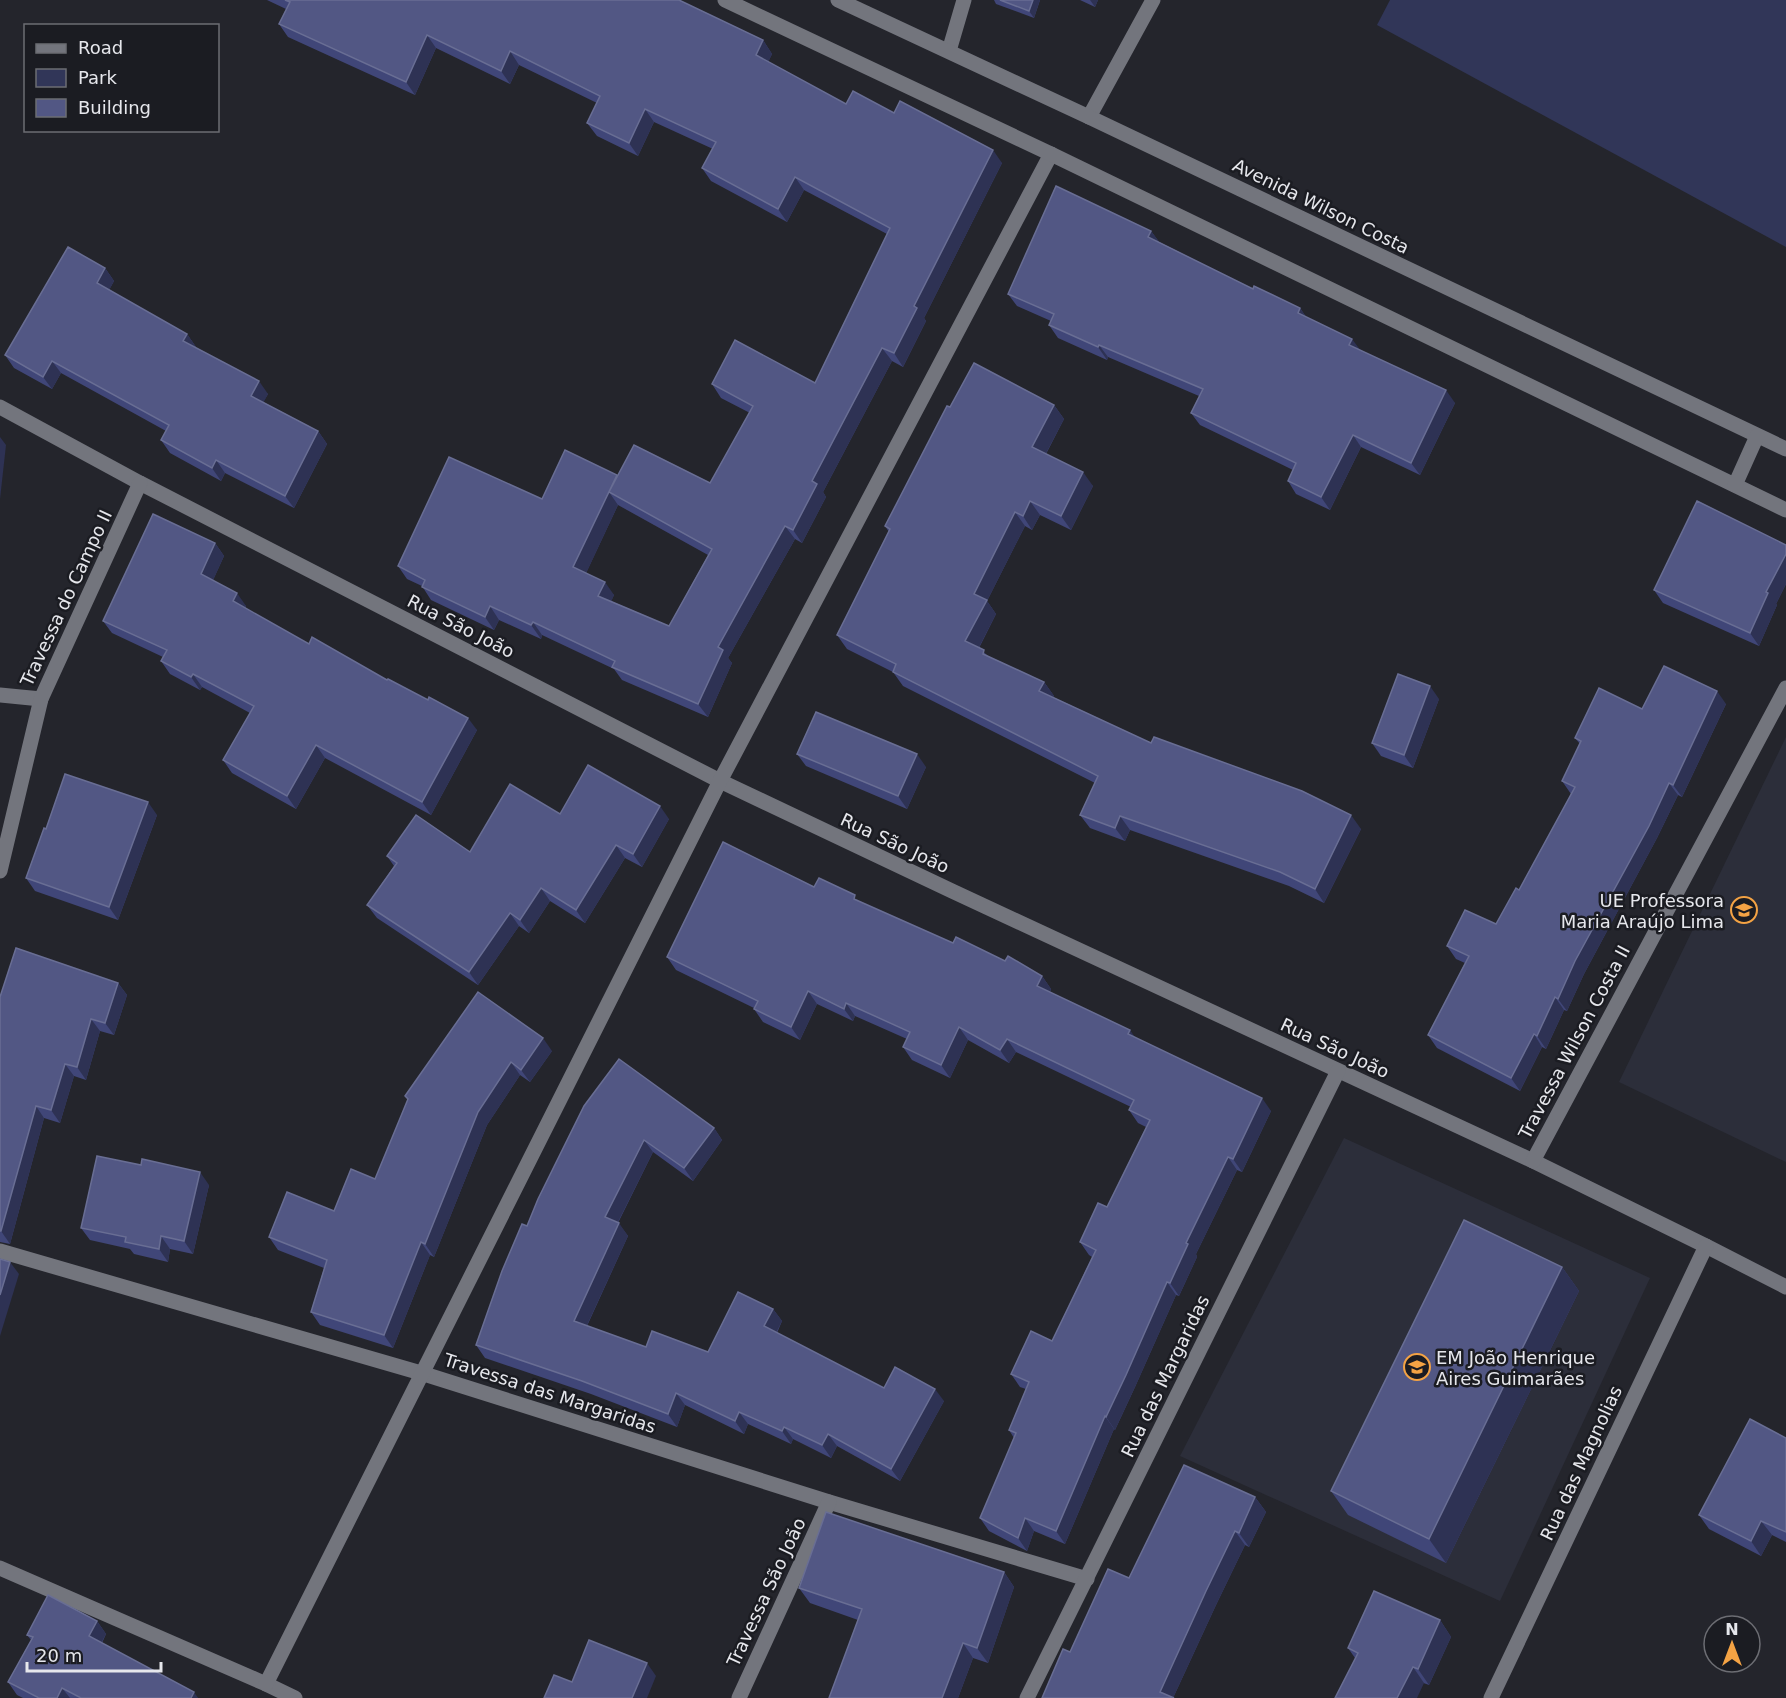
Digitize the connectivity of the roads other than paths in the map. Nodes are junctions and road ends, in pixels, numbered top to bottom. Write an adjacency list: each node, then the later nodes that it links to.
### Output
1 (725, 0): 7 (street)
2 (838, 0): 5 (street, Avenida Wilson Costa)
3 (964, 0): 5 (street)
4 (1153, 0): 6 (street)
5 (949, 51): 6 (street, Avenida Wilson Costa)
6 (1089, 117): 9 (street, Avenida Wilson Costa)
7 (1051, 153): 12 (street); 17 (street)
8 (0, 407): 11 (street, Rua São João)
9 (1757, 436): 10 (street, Avenida Wilson Costa); 12 (street)
10 (1786, 449)
11 (140, 483): 16 (street, Travessa do Campo II); 17 (street, Rua São João)
12 (1735, 485): 13 (street)
13 (1786, 510)
14 (1786, 688): 20 (street, Travessa Wilson Costa II)
15 (0, 695): 16 (street)
16 (41, 699): 18 (street, Travessa do Campo II)
17 (720, 781): 19 (street, Rua São João); 24 (street)
18 (0, 871)
19 (1338, 1071): 20 (street, Rua São João); 27 (street, Rua das Margaridas)
20 (1533, 1161): 21 (street, Rua São João)
21 (1706, 1246): 23 (street, Rua São João); 32 (street, Rua das Magnolias)
22 (0, 1251): 24 (street, Travessa das Margaridas)
23 (1786, 1287)
24 (421, 1373): 25 (street, Travessa das Margaridas); 28 (street)
25 (829, 1502): 27 (street, Travessa das Margaridas); 30 (street, Travessa São João)
26 (0, 1568): 28 (street)
27 (1087, 1578): 31 (street, Rua das Margaridas)
28 (266, 1684): 29 (street)
29 (295, 1698)
30 (739, 1698)
31 (1027, 1698)
32 (1491, 1698)

